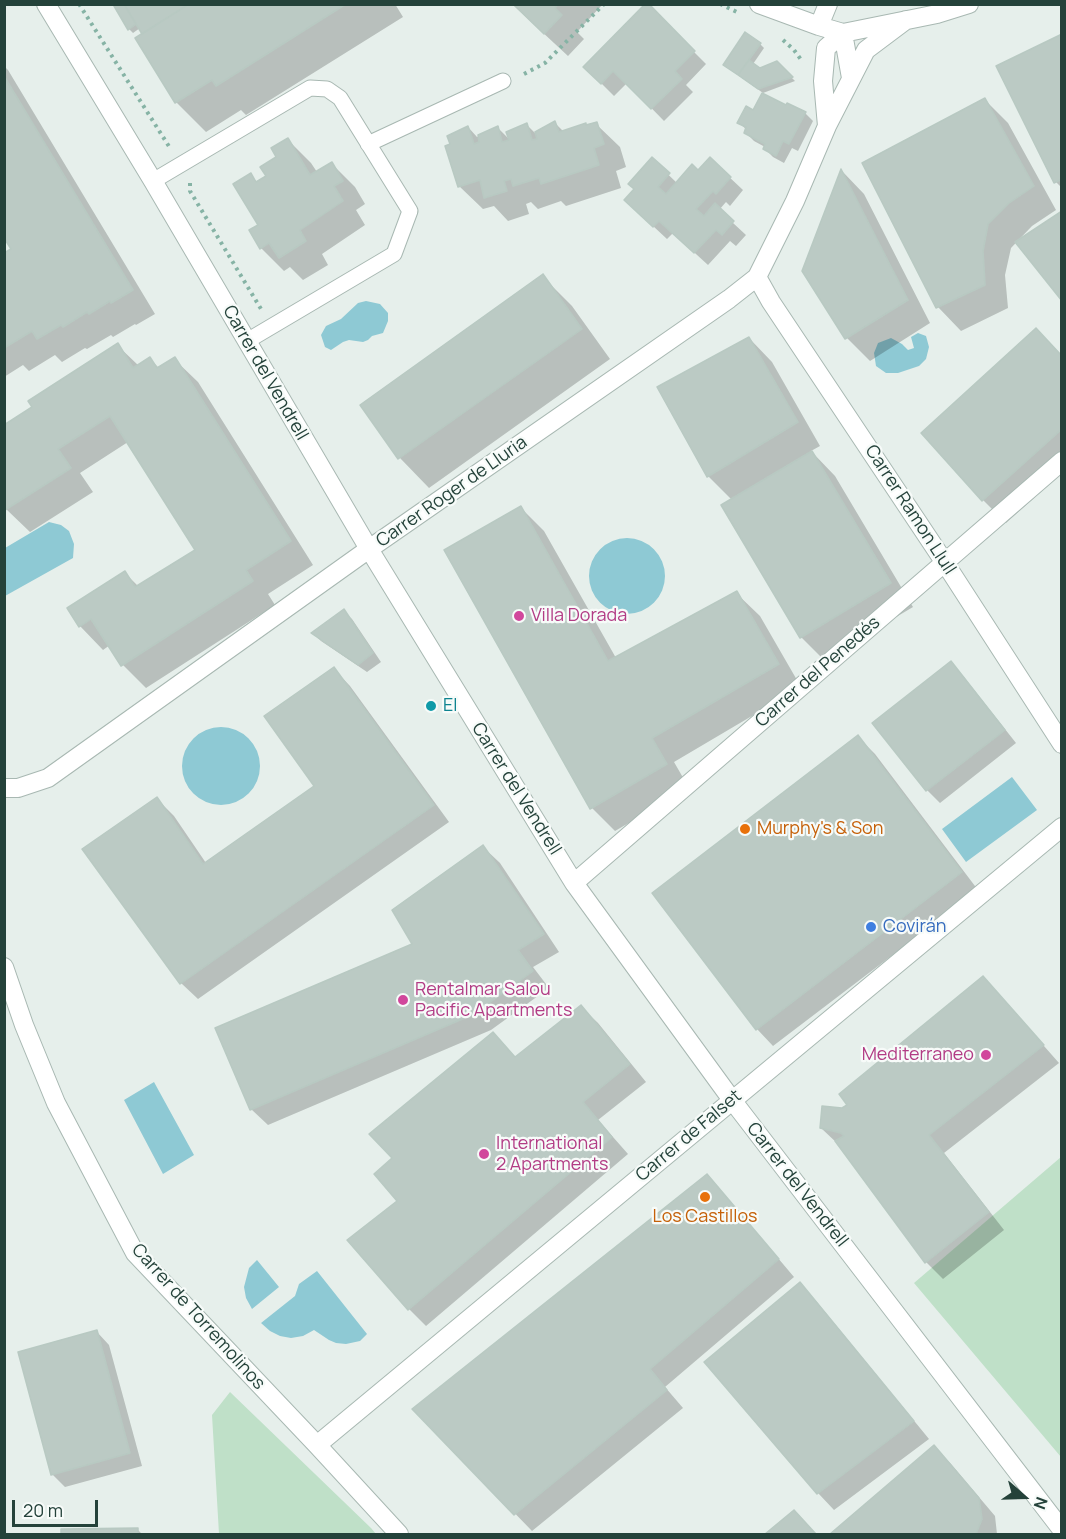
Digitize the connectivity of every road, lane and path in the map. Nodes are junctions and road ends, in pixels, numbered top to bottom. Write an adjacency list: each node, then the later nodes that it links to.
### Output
1 (46, 4): 14 (street, Carrer del Vendrell)
2 (604, 4): 11 (path)
3 (759, 4): 8 (street)
4 (828, 4): 8 (street)
5 (969, 4): 6 (street)
6 (934, 9): 7 (street)
7 (906, 20): 9 (street); 10 (street, Carrer Roger de Lluria)
8 (819, 26): 9 (street)
9 (843, 33): 10 (street); 12 (street, Carrer Roger de Lluria)
10 (851, 78): 12 (street, Carrer Roger de Lluria)
11 (503, 81): 13 (lane)
12 (827, 126): 15 (street, Carrer Roger de Lluria)
13 (368, 144): 14 (lane); 16 (lane)
14 (153, 181): 16 (street, Carrer del Vendrell)
15 (757, 277): 18 (street, Carrer Roger de Lluria); 19 (street, Carrer Ramon Llull)
16 (247, 341): 18 (street, Carrer del Vendrell)
17 (1062, 460): 19 (street, Carrer del Penedés)
18 (369, 549): 21 (street, Carrer Roger de Lluria); 23 (street, Carrer del Vendrell)
19 (945, 563): 20 (street, Carrer Ramon Llull); 23 (street, Carrer del Penedés)
20 (1062, 744)
21 (4, 788)
22 (1062, 827): 25 (street, Carrer de Falset)
23 (574, 883): 25 (street, Carrer del Vendrell)
24 (4, 967): 26 (street, Carrer de Torremolinos)
25 (732, 1100): 26 (street, Carrer de Falset); 27 (street, Carrer del Vendrell)
26 (317, 1444): 28 (street, Carrer de Torremolinos)
27 (1057, 1528)
28 (399, 1534)

